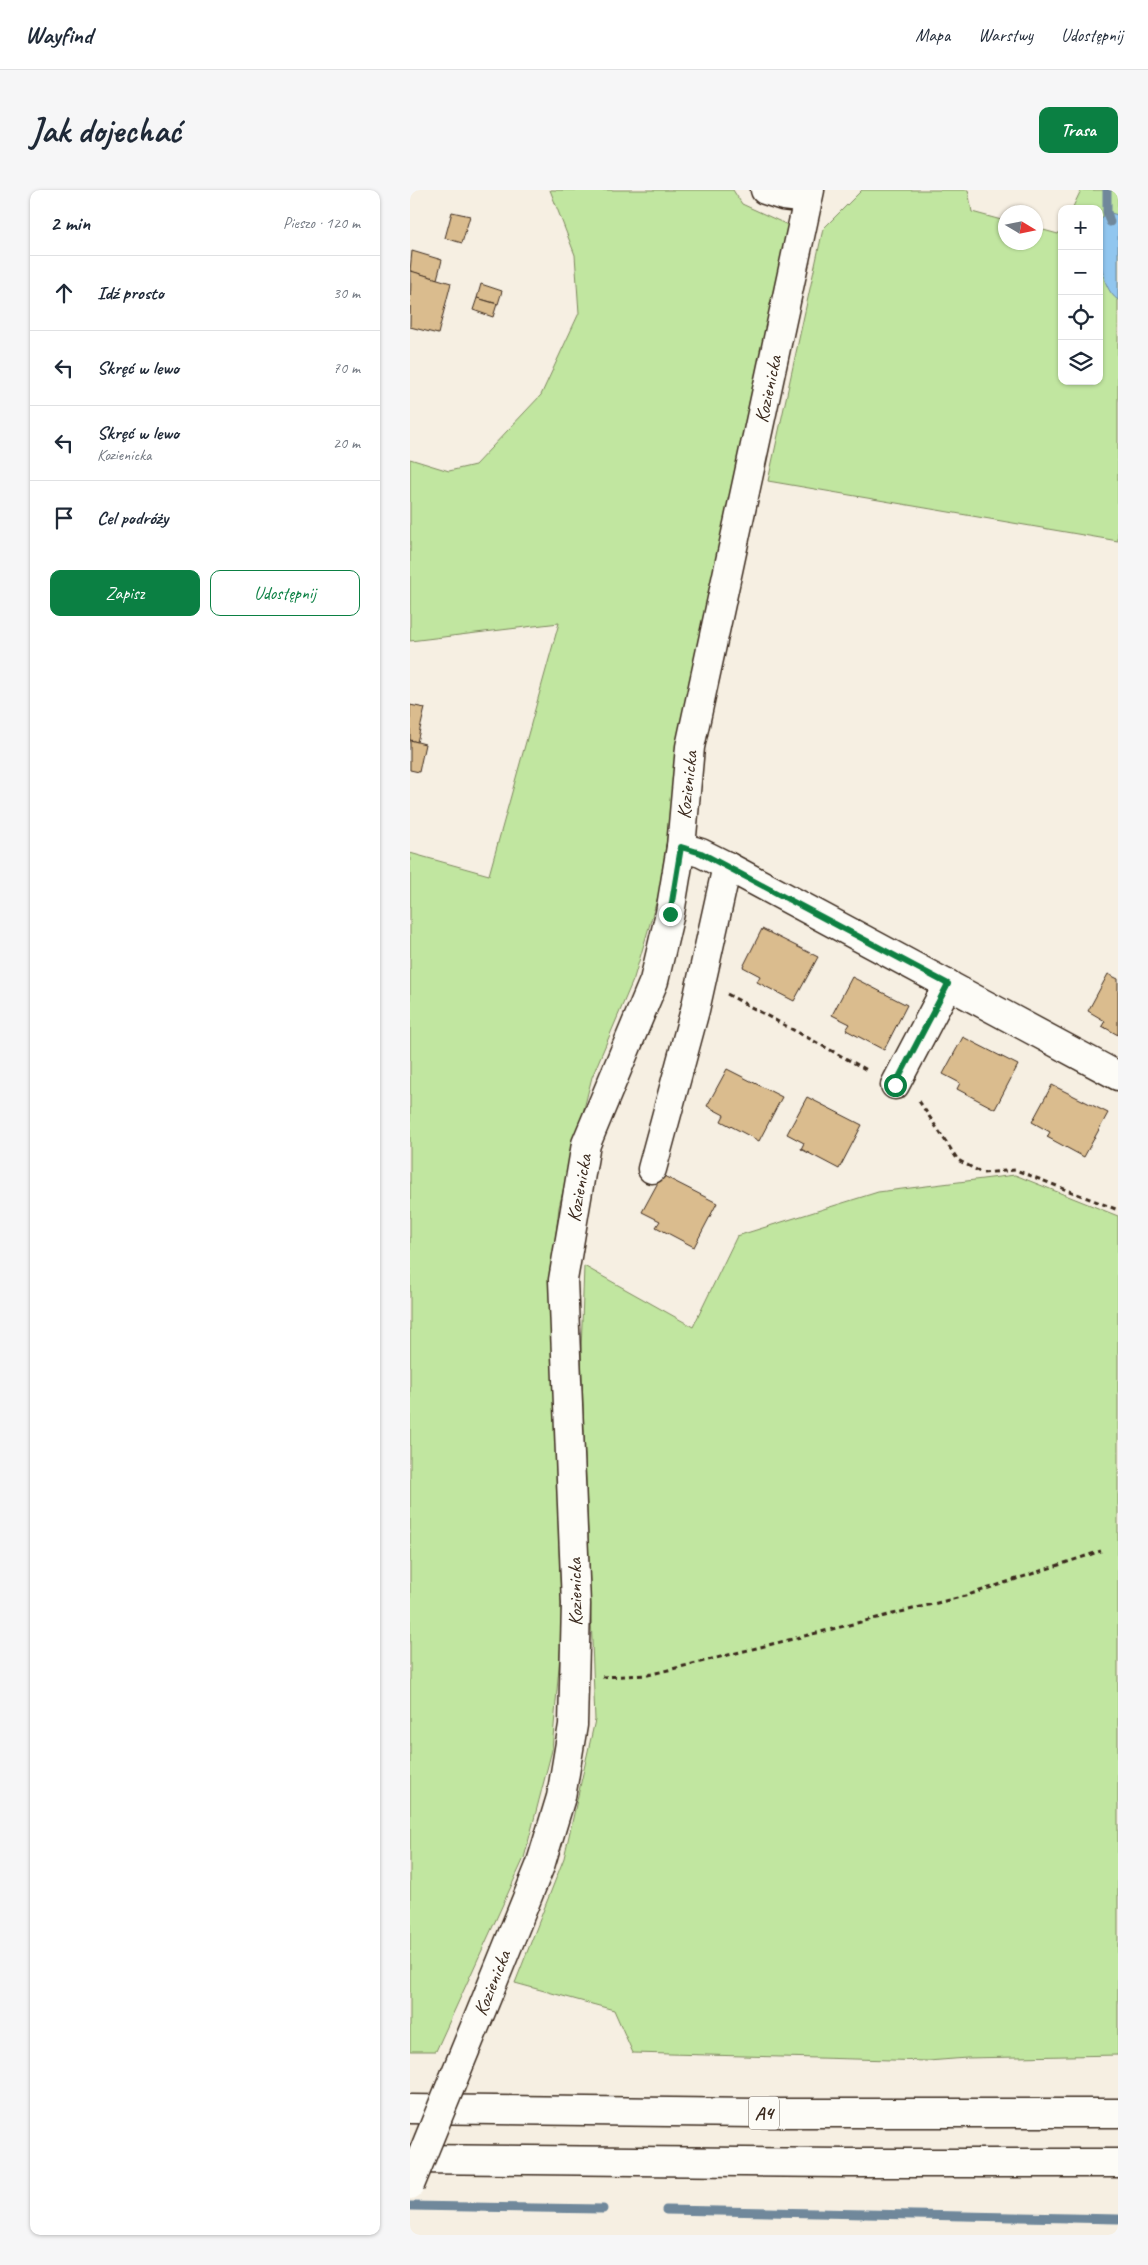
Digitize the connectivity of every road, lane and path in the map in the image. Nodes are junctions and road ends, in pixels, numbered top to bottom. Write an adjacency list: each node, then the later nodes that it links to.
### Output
1 (765, 190): 2 (main road)
2 (809, 194): 3 (main road, Kozienicka)
3 (681, 847): 4 (main road); 10 (main road, Kozienicka)
4 (727, 866): 5 (main road); 8 (main road)
5 (948, 984): 6 (main road); 7 (main road)
6 (1118, 1076)
7 (895, 1085)
8 (652, 1168)
9 (1101, 1551): 10 (path)
10 (574, 1678): 15 (main road, Kozienicka, bridge)
11 (410, 2109): 12 (main road, A4)
12 (1118, 2113)
13 (410, 2159): 14 (main road)
14 (1118, 2163)
15 (410, 2186)

